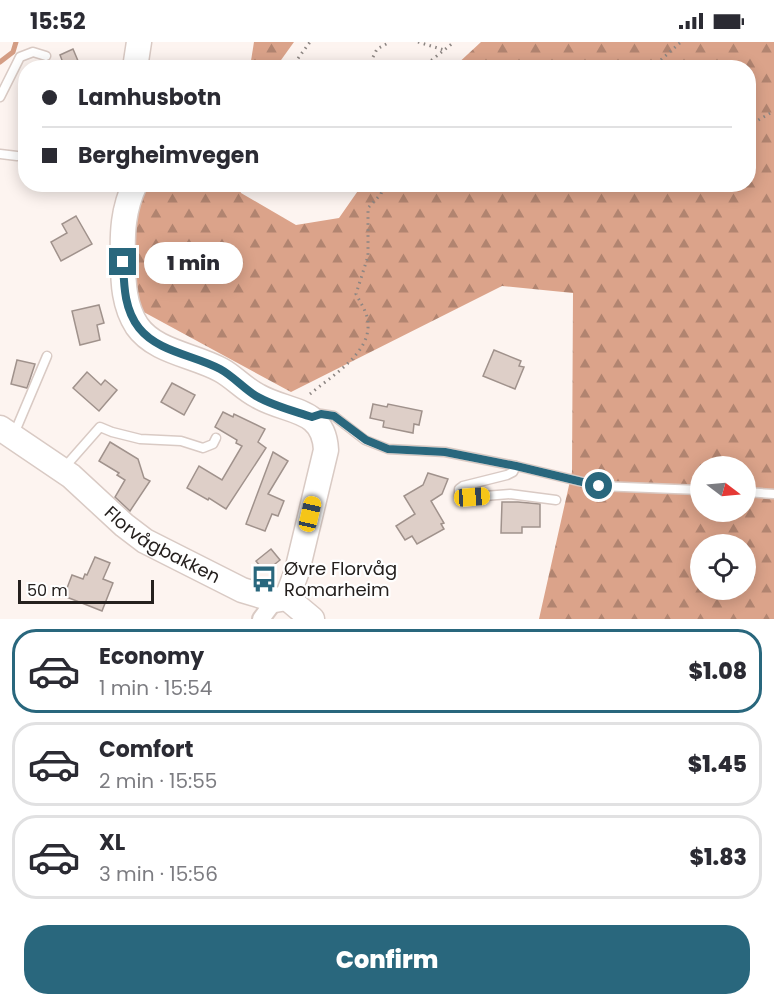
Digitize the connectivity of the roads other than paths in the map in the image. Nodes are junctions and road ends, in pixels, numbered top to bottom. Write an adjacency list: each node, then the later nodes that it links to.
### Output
1 (139, 42): 4 (street)
2 (46, 57): 3 (lane)
3 (18, 60)
4 (136, 60)
5 (18, 61): 6 (lane)
6 (0, 97)
7 (0, 154): 8 (lane)
8 (17, 156)
9 (132, 192): 11 (street)
10 (47, 356): 12 (lane, Florvågbakken)
11 (301, 413): 14 (lane); 20 (street)
12 (6, 432): 15 (street, Florvågbakken)
13 (216, 438): 15 (lane)
14 (516, 466): 16 (lane); 19 (lane)
15 (63, 470): 20 (street, Florvågbakken)
16 (690, 490)
17 (756, 493): 18 (lane)
18 (774, 494)
19 (556, 500)
20 (274, 606): 21 (street)
21 (312, 619)

